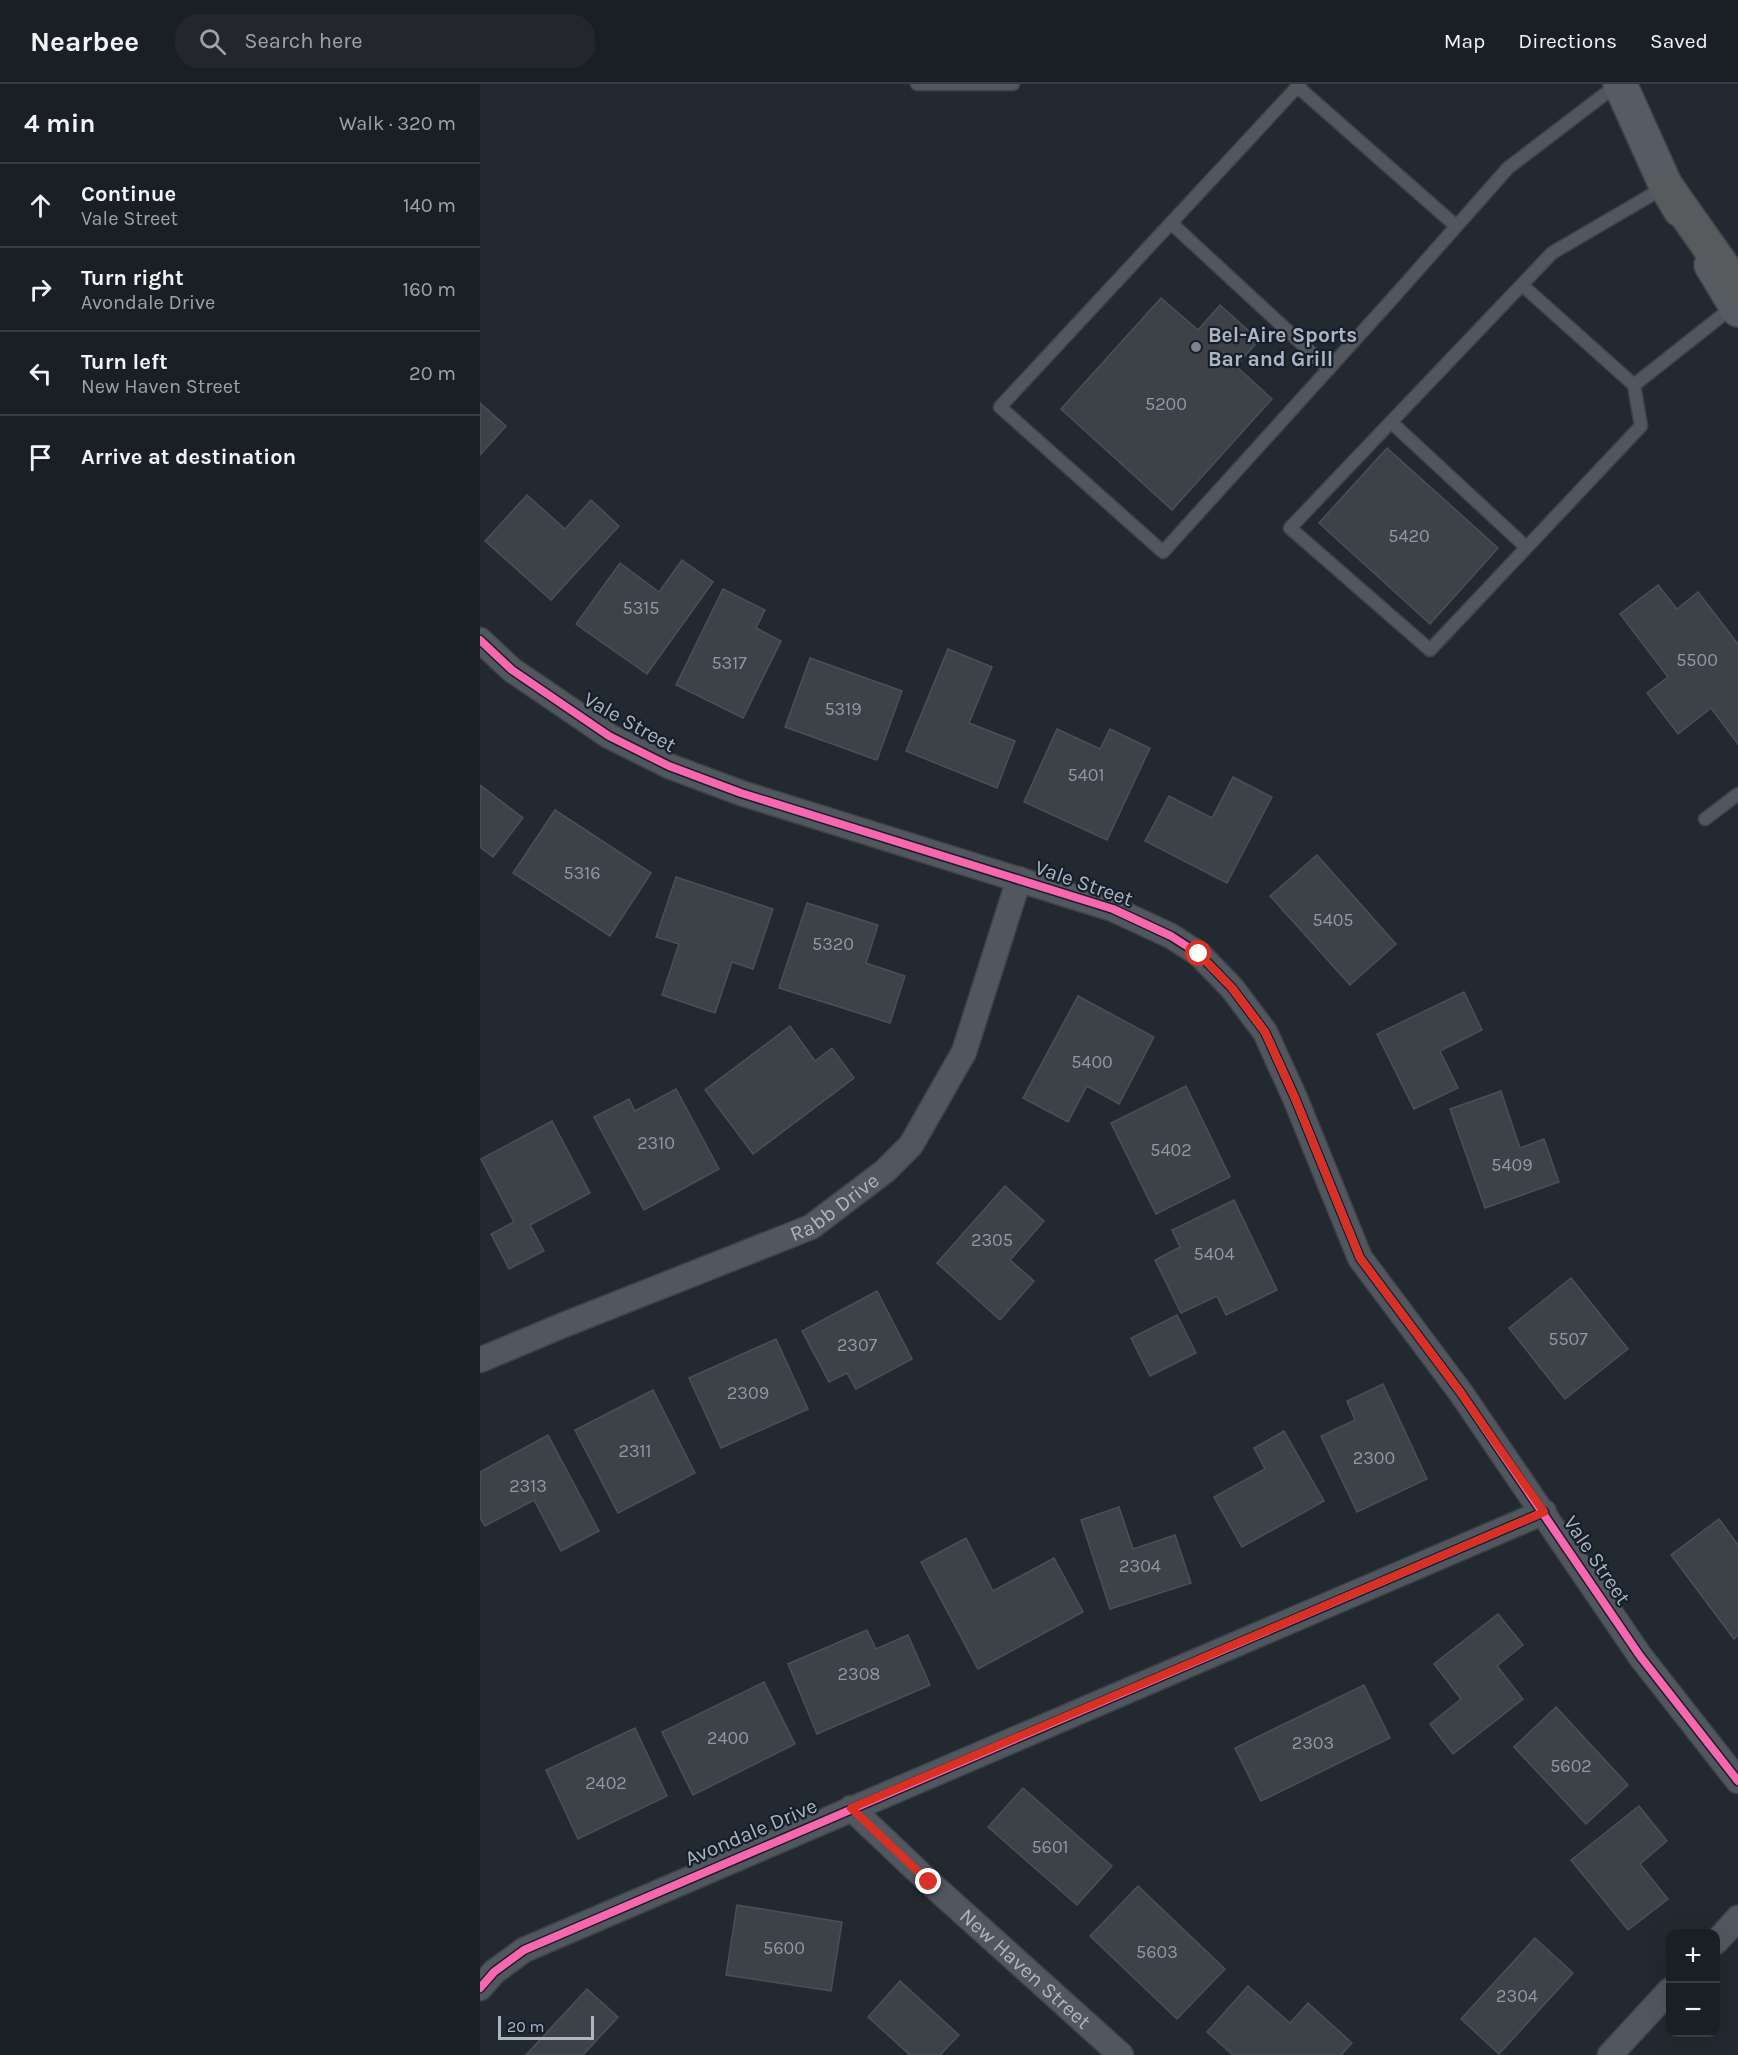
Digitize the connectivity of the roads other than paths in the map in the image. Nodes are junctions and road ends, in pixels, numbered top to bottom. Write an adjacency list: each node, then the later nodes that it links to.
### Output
1 (917, 84): 2 (lane)
2 (1013, 84)
3 (1619, 84): 5 (main road); 7 (lane)
4 (1299, 85): 6 (lane); 7 (lane)
5 (1666, 186): 8 (lane); 9 (highway)
6 (1171, 223): 10 (lane); 10 (lane)
7 (1456, 226): 10 (lane)
8 (1522, 285): 11 (lane); 12 (lane)
9 (1737, 301): 11 (lane)
10 (1329, 369)
11 (1634, 385): 13 (lane)
12 (1391, 422): 13 (lane); 13 (lane)
13 (1526, 548)
14 (480, 640): 17 (street, Vale Street)
15 (1738, 794): 16 (lane)
16 (1705, 819)
17 (1019, 879): 18 (street, Rabb Drive); 19 (street, Vale Street)
18 (480, 1360)
19 (1544, 1512): 20 (street, Vale Street); 21 (street, Avondale Drive)
20 (1738, 1781)
21 (851, 1808): 24 (street, Avondale Drive); 26 (street, New Haven Street)
22 (1738, 1918): 23 (street)
23 (1720, 1938)
24 (480, 1988)
25 (1666, 1995): 27 (street)
26 (1121, 2055)
27 (1610, 2055)

